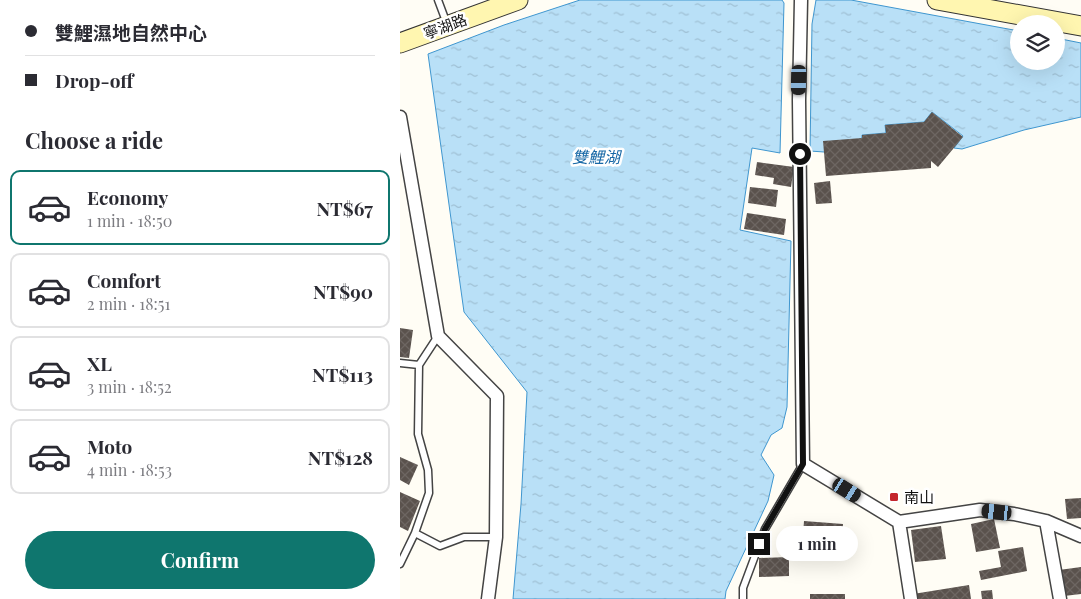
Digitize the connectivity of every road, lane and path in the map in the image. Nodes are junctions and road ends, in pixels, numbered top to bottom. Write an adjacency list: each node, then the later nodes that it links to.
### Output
1 (438, 0): 5 (lane)
2 (518, 0): 5 (main road, 寧湖路)
3 (801, 0): 12 (street)
4 (936, 0): 6 (main road)
5 (448, 25): 7 (main road, 寧湖路)
6 (1081, 26)
7 (400, 43)
8 (400, 117): 9 (street)
9 (438, 336): 11 (lane); 17 (street)
10 (400, 363): 11 (lane)
11 (419, 365): 15 (lane)
12 (803, 464): 14 (street); 20 (lane)
13 (1046, 521): 14 (street); 16 (street); 22 (street)
14 (899, 522): 21 (street)
15 (415, 533): 17 (lane); 18 (lane)
16 (1081, 536)
17 (496, 537): 19 (street)
18 (400, 564)
19 (488, 599)
20 (743, 599)
21 (911, 599)
22 (1060, 599)

